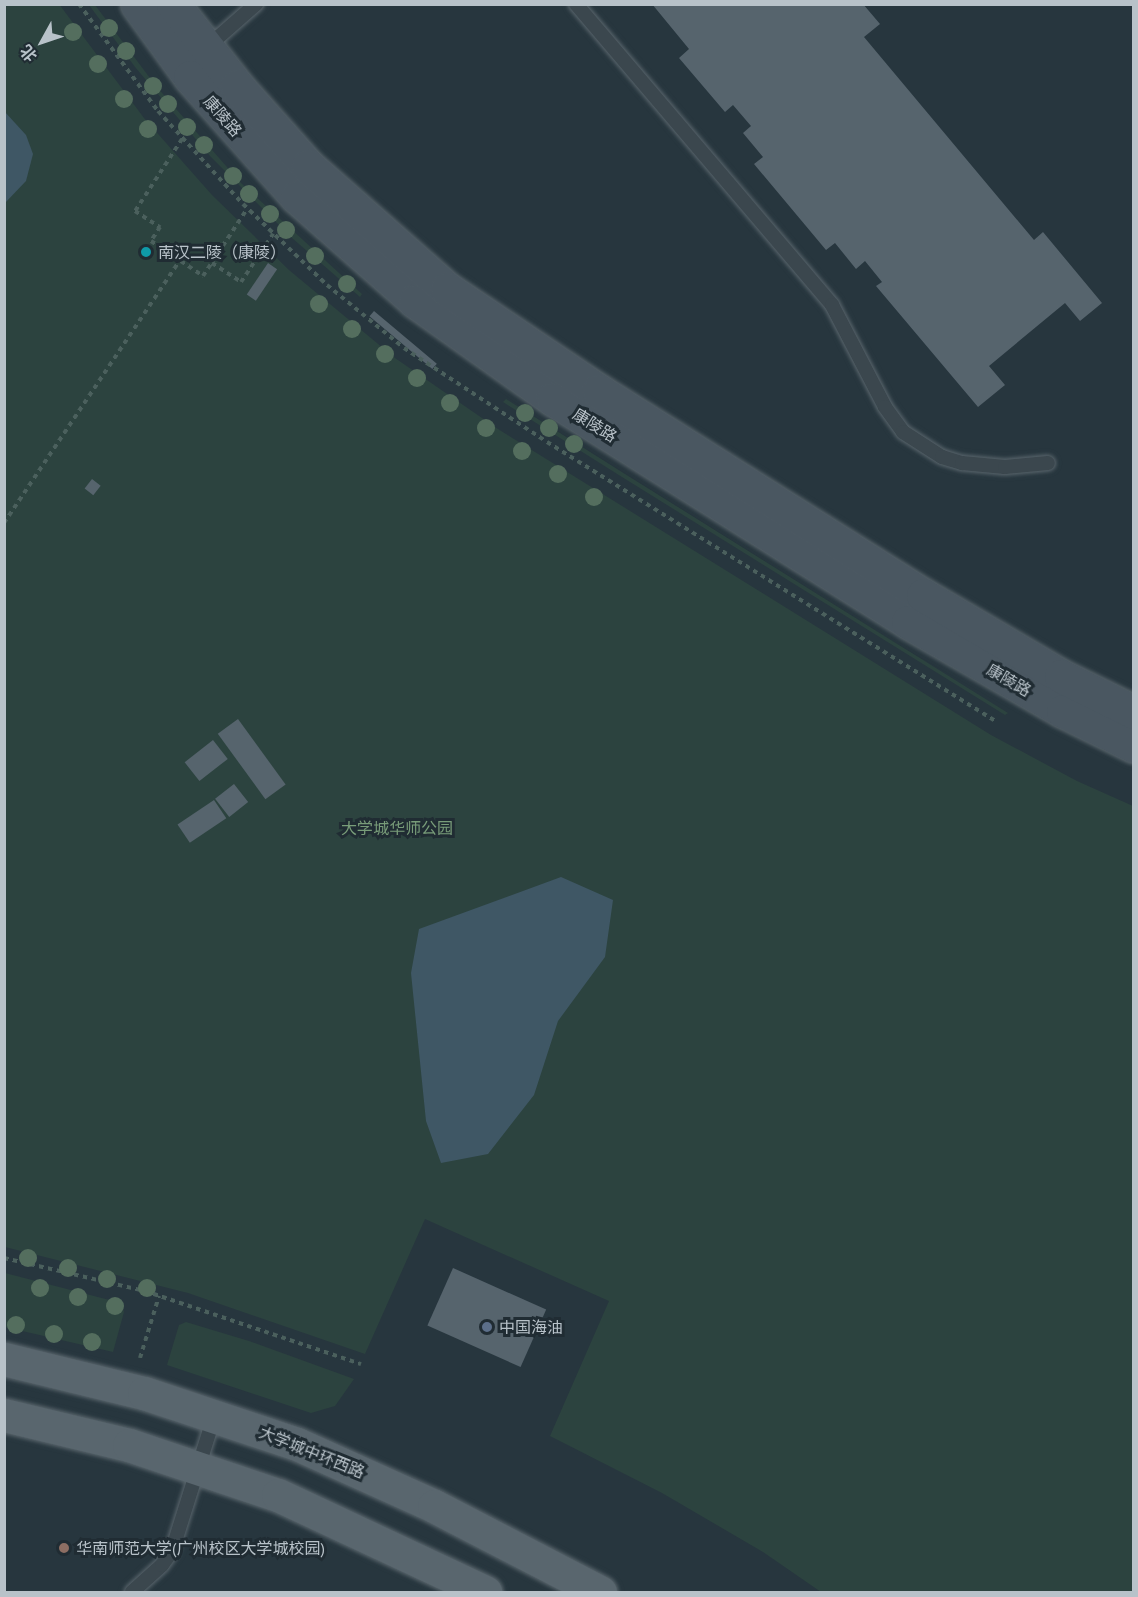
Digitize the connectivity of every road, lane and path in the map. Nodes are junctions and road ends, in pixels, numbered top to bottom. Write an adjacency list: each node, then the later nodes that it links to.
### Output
1 (137, 4): 14 (street, 康陵路)
2 (173, 4): 5 (street, 康陵路)
3 (256, 4): 5 (lane)
4 (576, 4): 11 (lane)
5 (206, 48): 13 (street, 康陵路)
6 (182, 139): 9 (path)
7 (248, 208): 10 (path)
8 (273, 234): 10 (path)
9 (180, 260): 10 (path); 12 (path)
10 (212, 263)
11 (1048, 463)
12 (4, 523)
13 (1134, 712)
14 (1134, 746)
15 (4, 1257): 16 (path)
16 (159, 1296): 17 (path); 19 (path)
17 (140, 1358)
18 (4, 1359): 21 (main road, 大学城中环西路)
19 (361, 1364)
20 (4, 1415): 22 (main road)
21 (214, 1415): 22 (lane); 25 (main road, 大学城中环西路)
22 (199, 1467): 23 (lane); 24 (main road)
23 (132, 1593)
24 (485, 1593)
25 (600, 1593)

